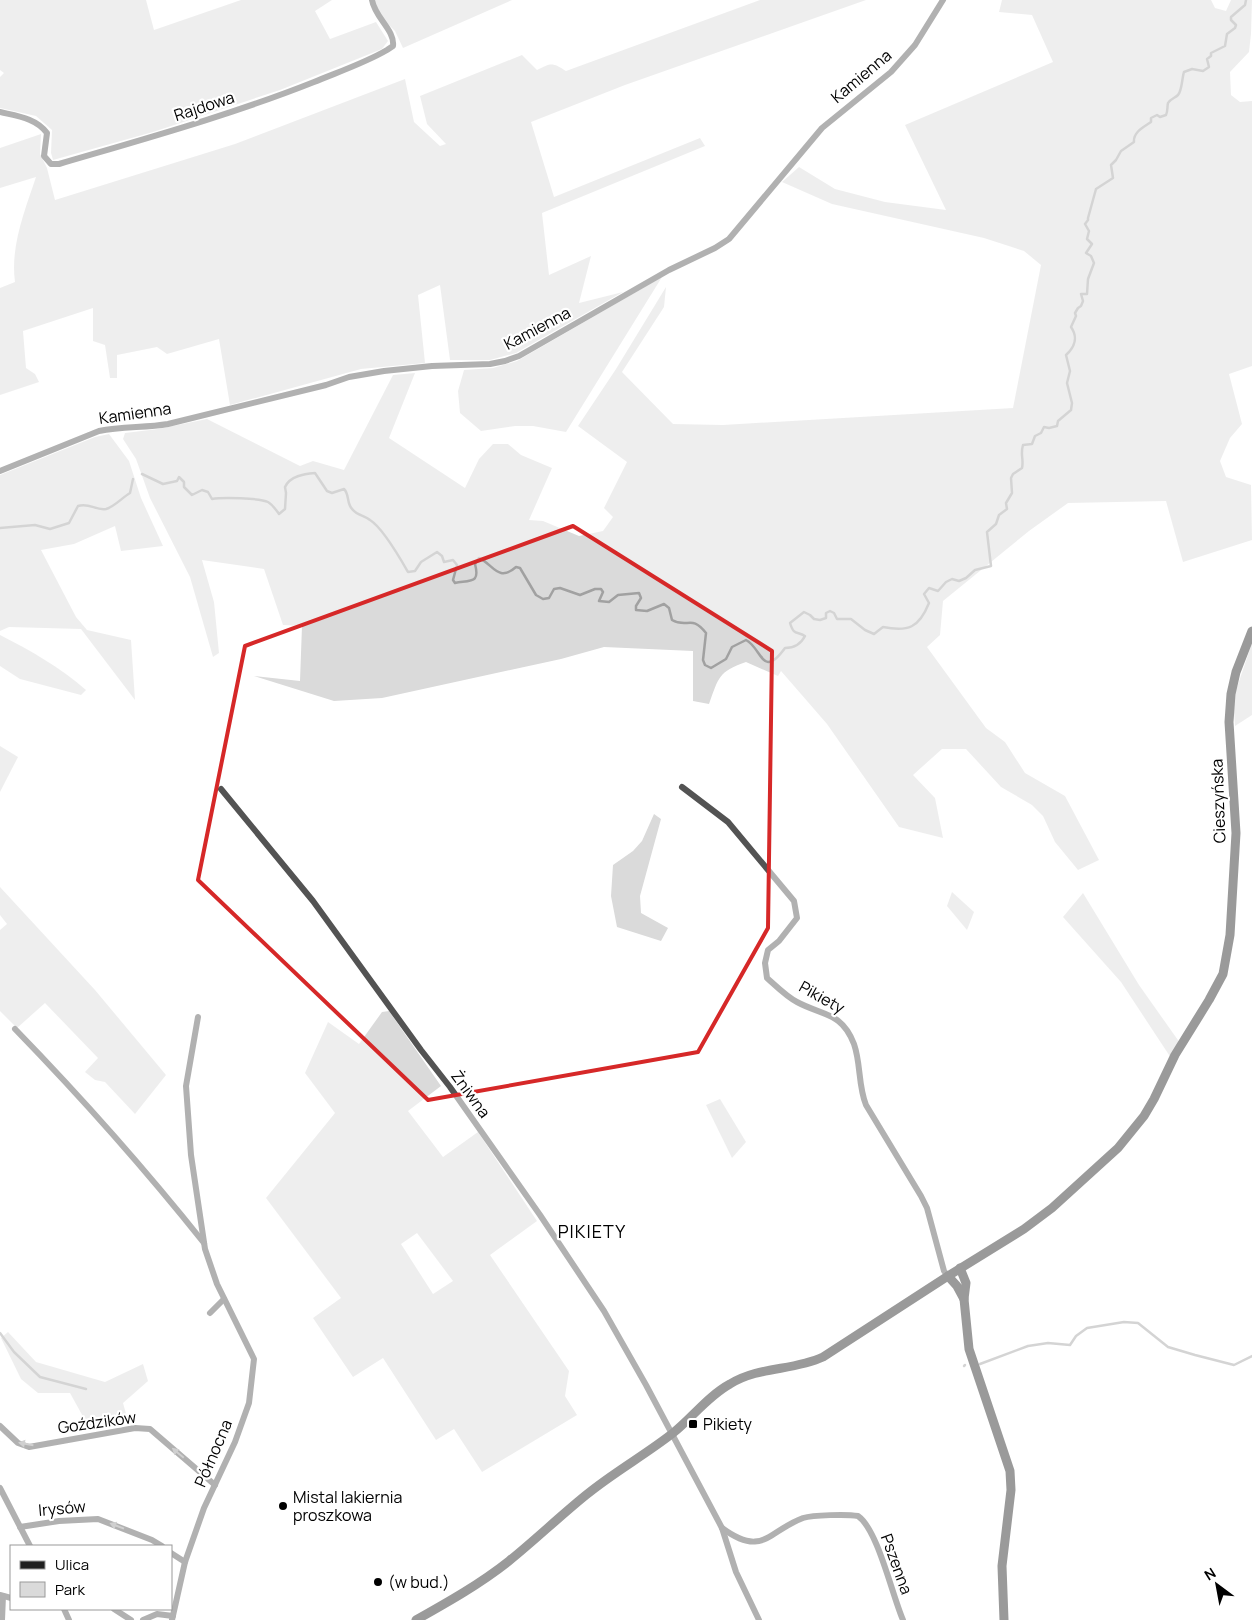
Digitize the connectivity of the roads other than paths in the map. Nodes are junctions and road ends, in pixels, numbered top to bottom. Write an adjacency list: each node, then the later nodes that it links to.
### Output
1 (372, 0): 3 (street, Rajdowa)
2 (943, 0): 4 (street, Kamienna)
3 (0, 112)
4 (0, 471)
5 (1252, 631): 11 (street, Cieszyńska)
6 (682, 787): 12 (street, Pikiety)
7 (221, 789): 17 (street, Żniwna)
8 (198, 1017): 10 (street, Północna)
9 (15, 1029): 10 (street)
10 (204, 1243): 13 (street, Północna)
11 (960, 1268): 12 (street); 14 (street)
12 (948, 1276): 14 (street); 17 (street)
13 (224, 1299): 15 (street); 18 (street, Północna)
14 (964, 1299): 35 (street)
15 (210, 1313)
16 (0, 1426): 18 (street, Goździków, one-way to 16)
17 (673, 1433): 21 (street); 32 (street)
18 (215, 1484): 25 (street, Północna)
19 (0, 1488): 20 (street)
20 (20, 1527): 22 (street); 23 (street, Irysów, one-way to 20)
21 (722, 1528): 33 (street); 34 (street, Pszenna)
22 (29, 1545)
23 (160, 1545)
24 (172, 1554): 25 (street)
25 (185, 1562): 28 (street, Północna)
26 (1, 1596): 29 (street)
27 (116, 1610): 30 (street)
28 (173, 1618): 31 (street)
29 (2, 1620)
30 (131, 1620)
31 (143, 1620)
32 (416, 1620)
33 (759, 1620)
34 (903, 1620)
35 (1004, 1620)

